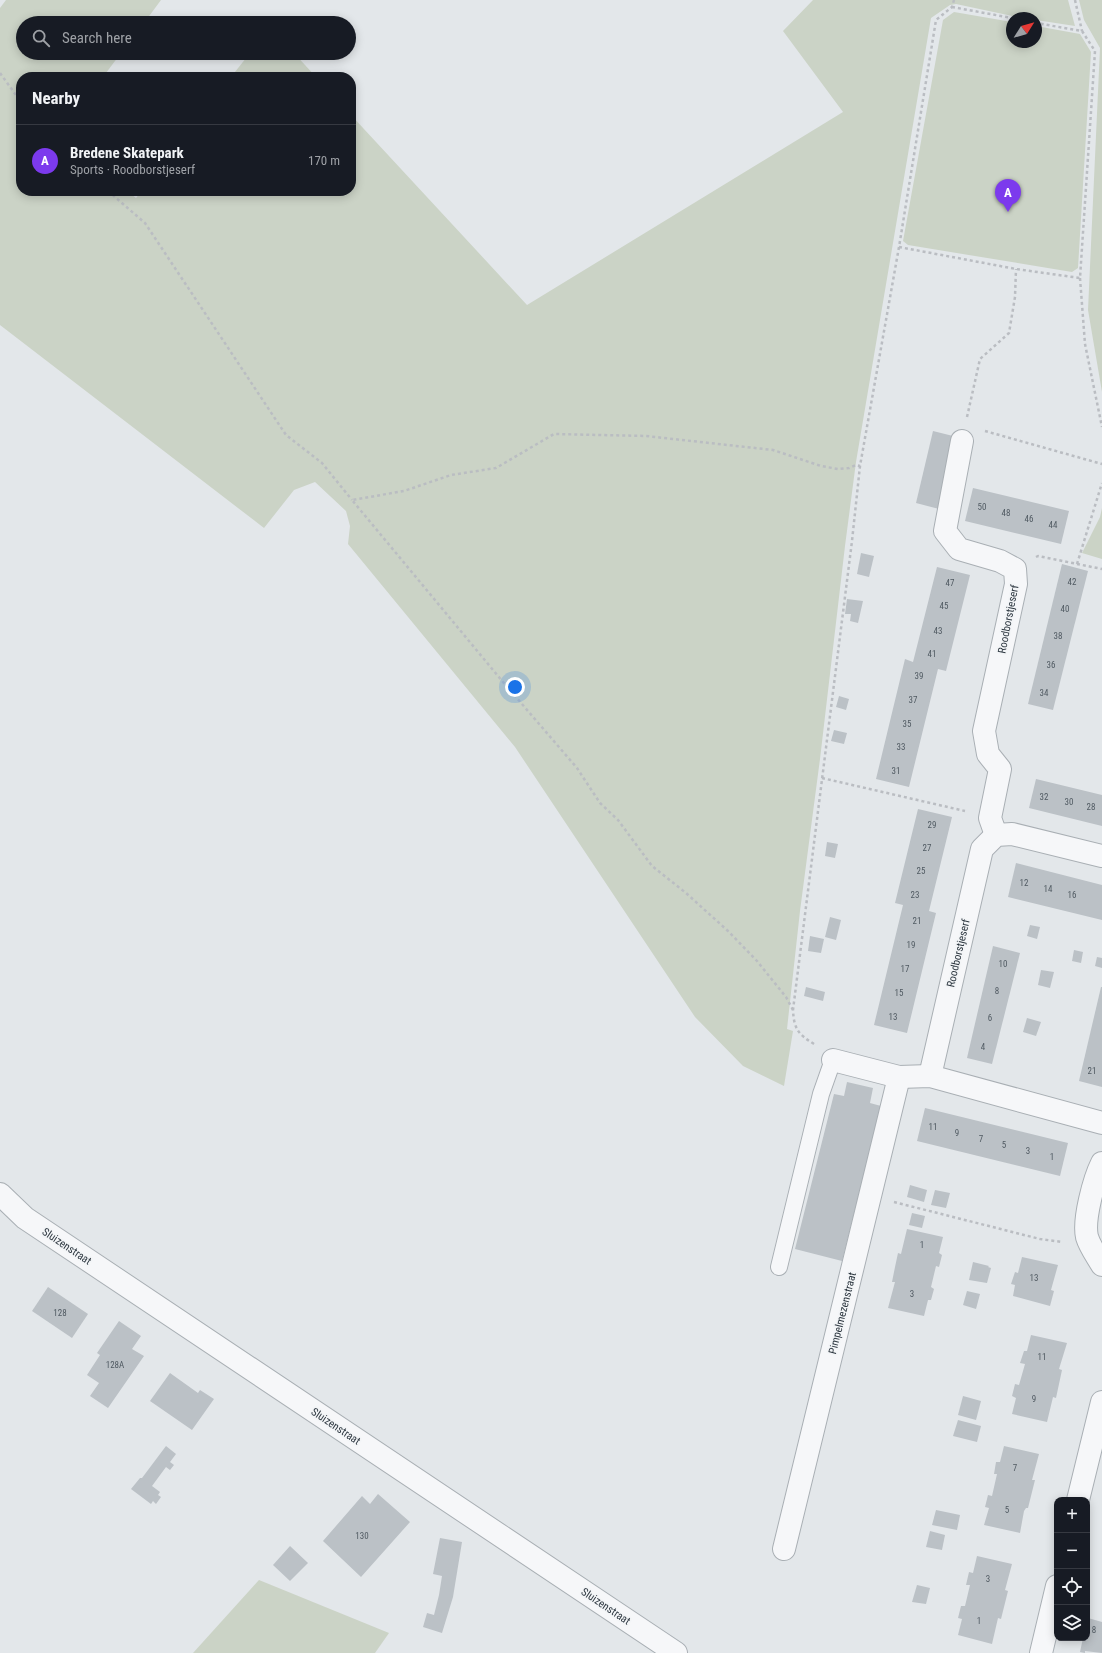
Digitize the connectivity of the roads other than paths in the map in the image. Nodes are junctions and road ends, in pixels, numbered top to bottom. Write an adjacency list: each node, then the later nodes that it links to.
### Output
1 (964, 433): 2 (street, Roodborstjeserf)
2 (993, 827): 3 (street); 5 (street, Roodborstjeserf)
3 (1102, 856)
4 (833, 1060): 6 (street); 11 (lane)
5 (930, 1076): 6 (street); 7 (street)
6 (899, 1078): 14 (street, Pimpelmezenstraat)
7 (1102, 1123)
8 (1102, 1163): 10 (street)
9 (0, 1194): 16 (street, Sluizenstraat)
10 (1102, 1265)
11 (779, 1267)
12 (1102, 1402): 13 (street)
13 (1079, 1497)
14 (784, 1549)
15 (1054, 1599): 17 (street)
16 (676, 1653)
17 (1041, 1653)

